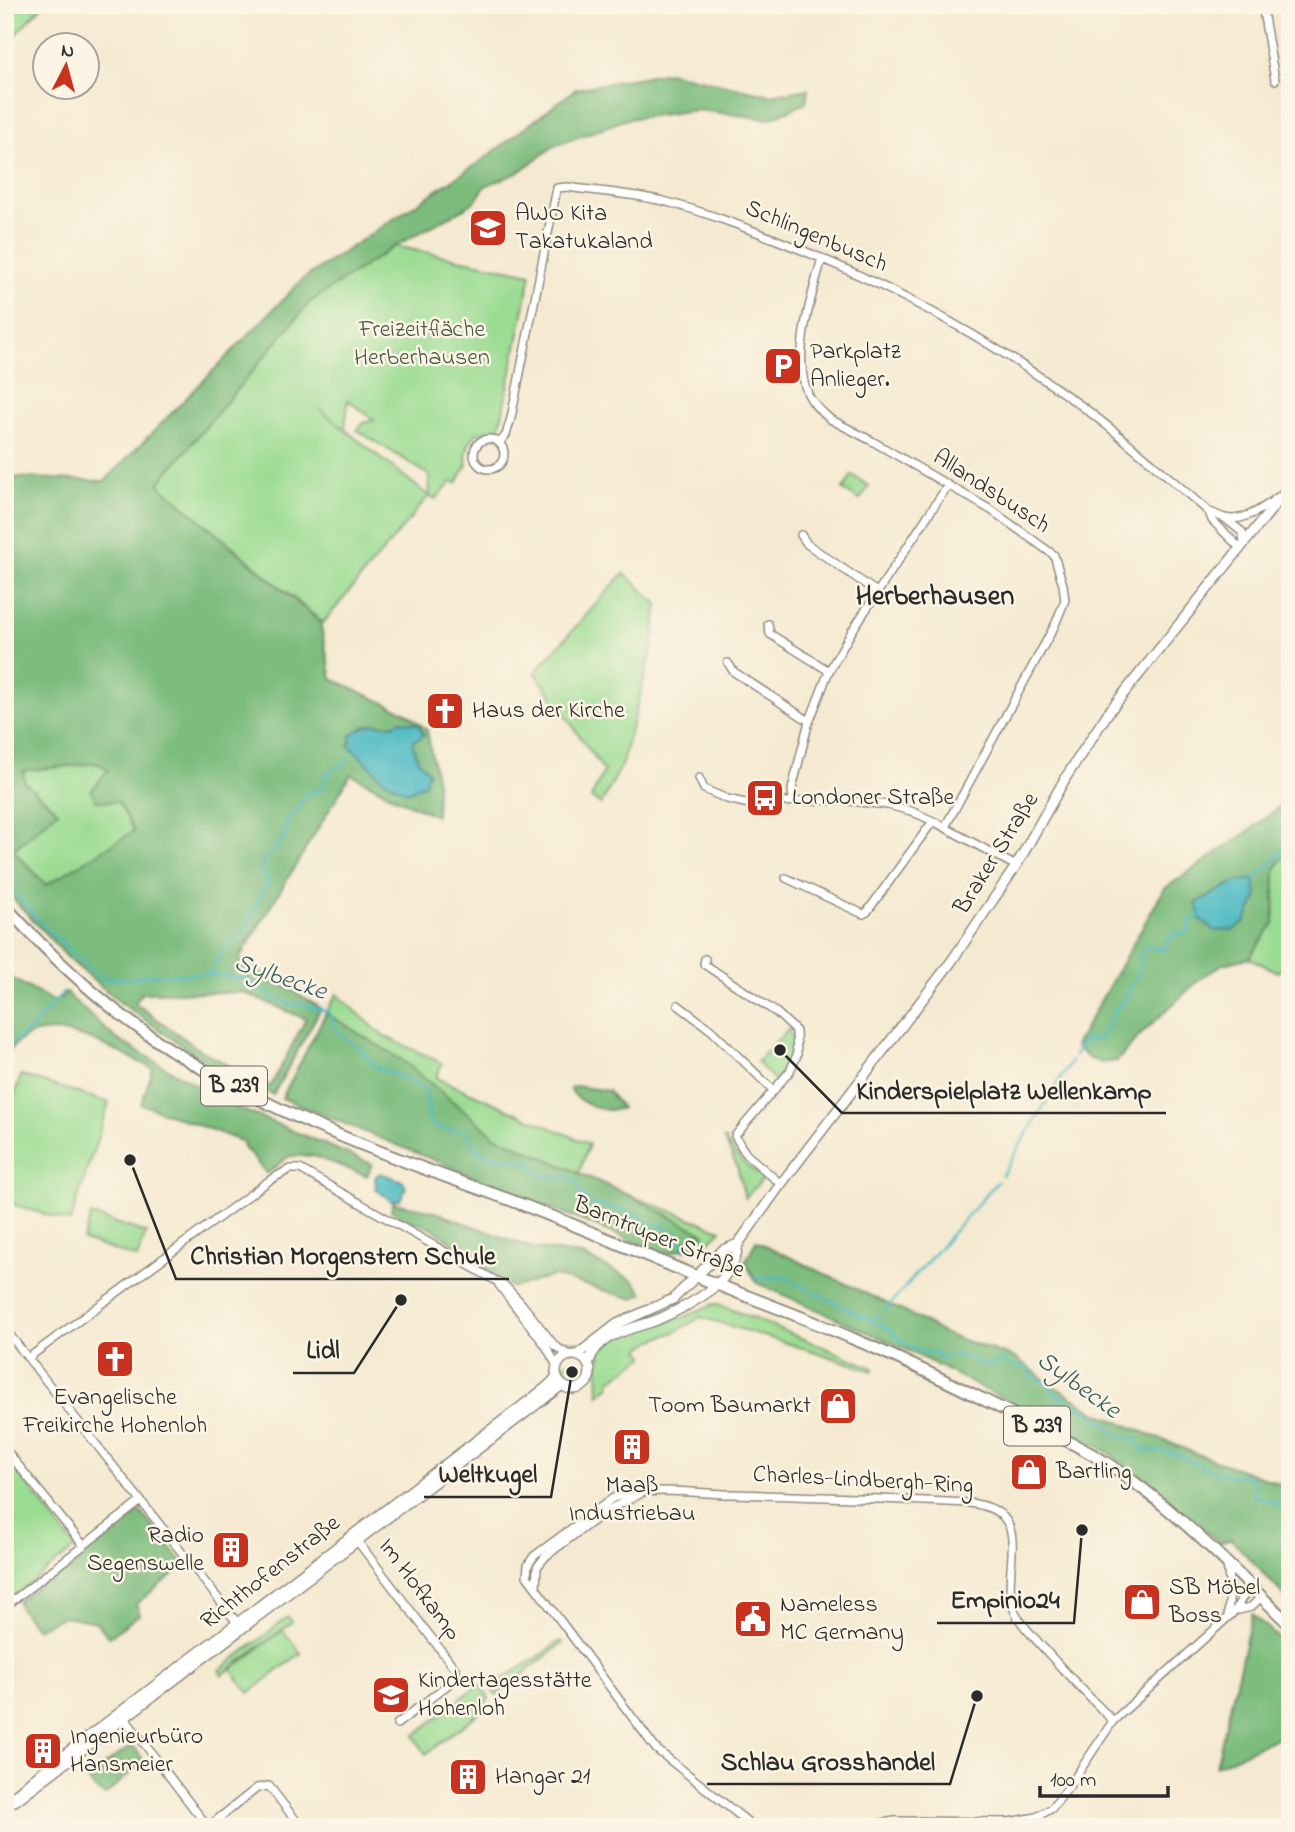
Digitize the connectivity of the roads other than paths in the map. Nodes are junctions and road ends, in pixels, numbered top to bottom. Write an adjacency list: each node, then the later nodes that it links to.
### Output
1 (1262, 5): 2 (street)
2 (1275, 80)
3 (822, 258): 4 (street, Schlingenbusch); 5 (street, Allandsbusch); 8 (street, Schlingenbusch)
4 (499, 443): 4 (street)
5 (948, 485): 12 (street); 20 (street, Allandsbusch)
6 (1290, 486): 7 (street, Braker Straße)
7 (1283, 494): 9 (street); 11 (street, Braker Straße)
8 (1209, 512): 9 (street); 11 (street, Schlingenbusch)
9 (1226, 519): 11 (street)
10 (801, 535): 12 (street)
11 (1241, 544): 21 (street, Braker Straße)
12 (877, 592): 15 (street)
13 (768, 624): 15 (street)
14 (728, 663): 16 (street)
15 (829, 671): 16 (street)
16 (809, 721): 18 (street)
17 (699, 778): 18 (street)
18 (793, 801): 19 (street)
19 (933, 821): 20 (street); 22 (street)
20 (945, 827): 21 (street)
21 (1016, 866): 27 (street, Braker Straße)
22 (786, 878)
23 (5, 906): 29 (main road, Barntruper Straße / B 239)
24 (705, 959): 26 (street)
25 (678, 1005): 26 (street)
26 (774, 1091): 27 (street)
27 (781, 1184): 28 (street, Braker Straße)
28 (738, 1244): 29 (street, Braker Straße); 31 (street, Braker Straße)
29 (698, 1277): 31 (main road, Barntruper Straße / B 239); 33 (street)
30 (499, 1285): 33 (street); 34 (street); 36 (street)
31 (719, 1285): 35 (street); 42 (main road, Barntruper Straße / B 239)
32 (5, 1329): 34 (street)
33 (573, 1355): 35 (street); 36 (street)
34 (28, 1358): 39 (street)
35 (588, 1364): 37 (street)
36 (557, 1366): 37 (street)
37 (559, 1381): 40 (street, Richthofenstraße)
38 (5, 1449): 41 (street)
39 (141, 1501): 41 (street); 49 (street)
40 (355, 1537): 49 (street, Richthofenstraße); 52 (street, Im Hofkamp)
41 (84, 1546): 44 (street)
42 (1227, 1564): 43 (main road, Barntruper Straße / B 239); 47 (street)
43 (1252, 1588): 45 (main road, Barntruper Straße / B 239); 46 (street)
44 (5, 1594)
45 (1261, 1597): 46 (street); 48 (main road, Barntruper Straße / B 239)
46 (1235, 1611): 47 (street)
47 (1228, 1617): 51 (street)
48 (1290, 1625)
49 (239, 1626): 50 (street, Richthofenstraße)
50 (122, 1715): 53 (street, Richthofenstraße); 55 (street)
51 (1113, 1721): 54 (street); 57 (street, Charles-Lindbergh-Ring)
52 (397, 1724)
53 (8, 1805)
54 (895, 1824): 58 (street)
55 (208, 1827): 56 (street)
56 (301, 1827)
57 (754, 1827)
58 (859, 1827)

